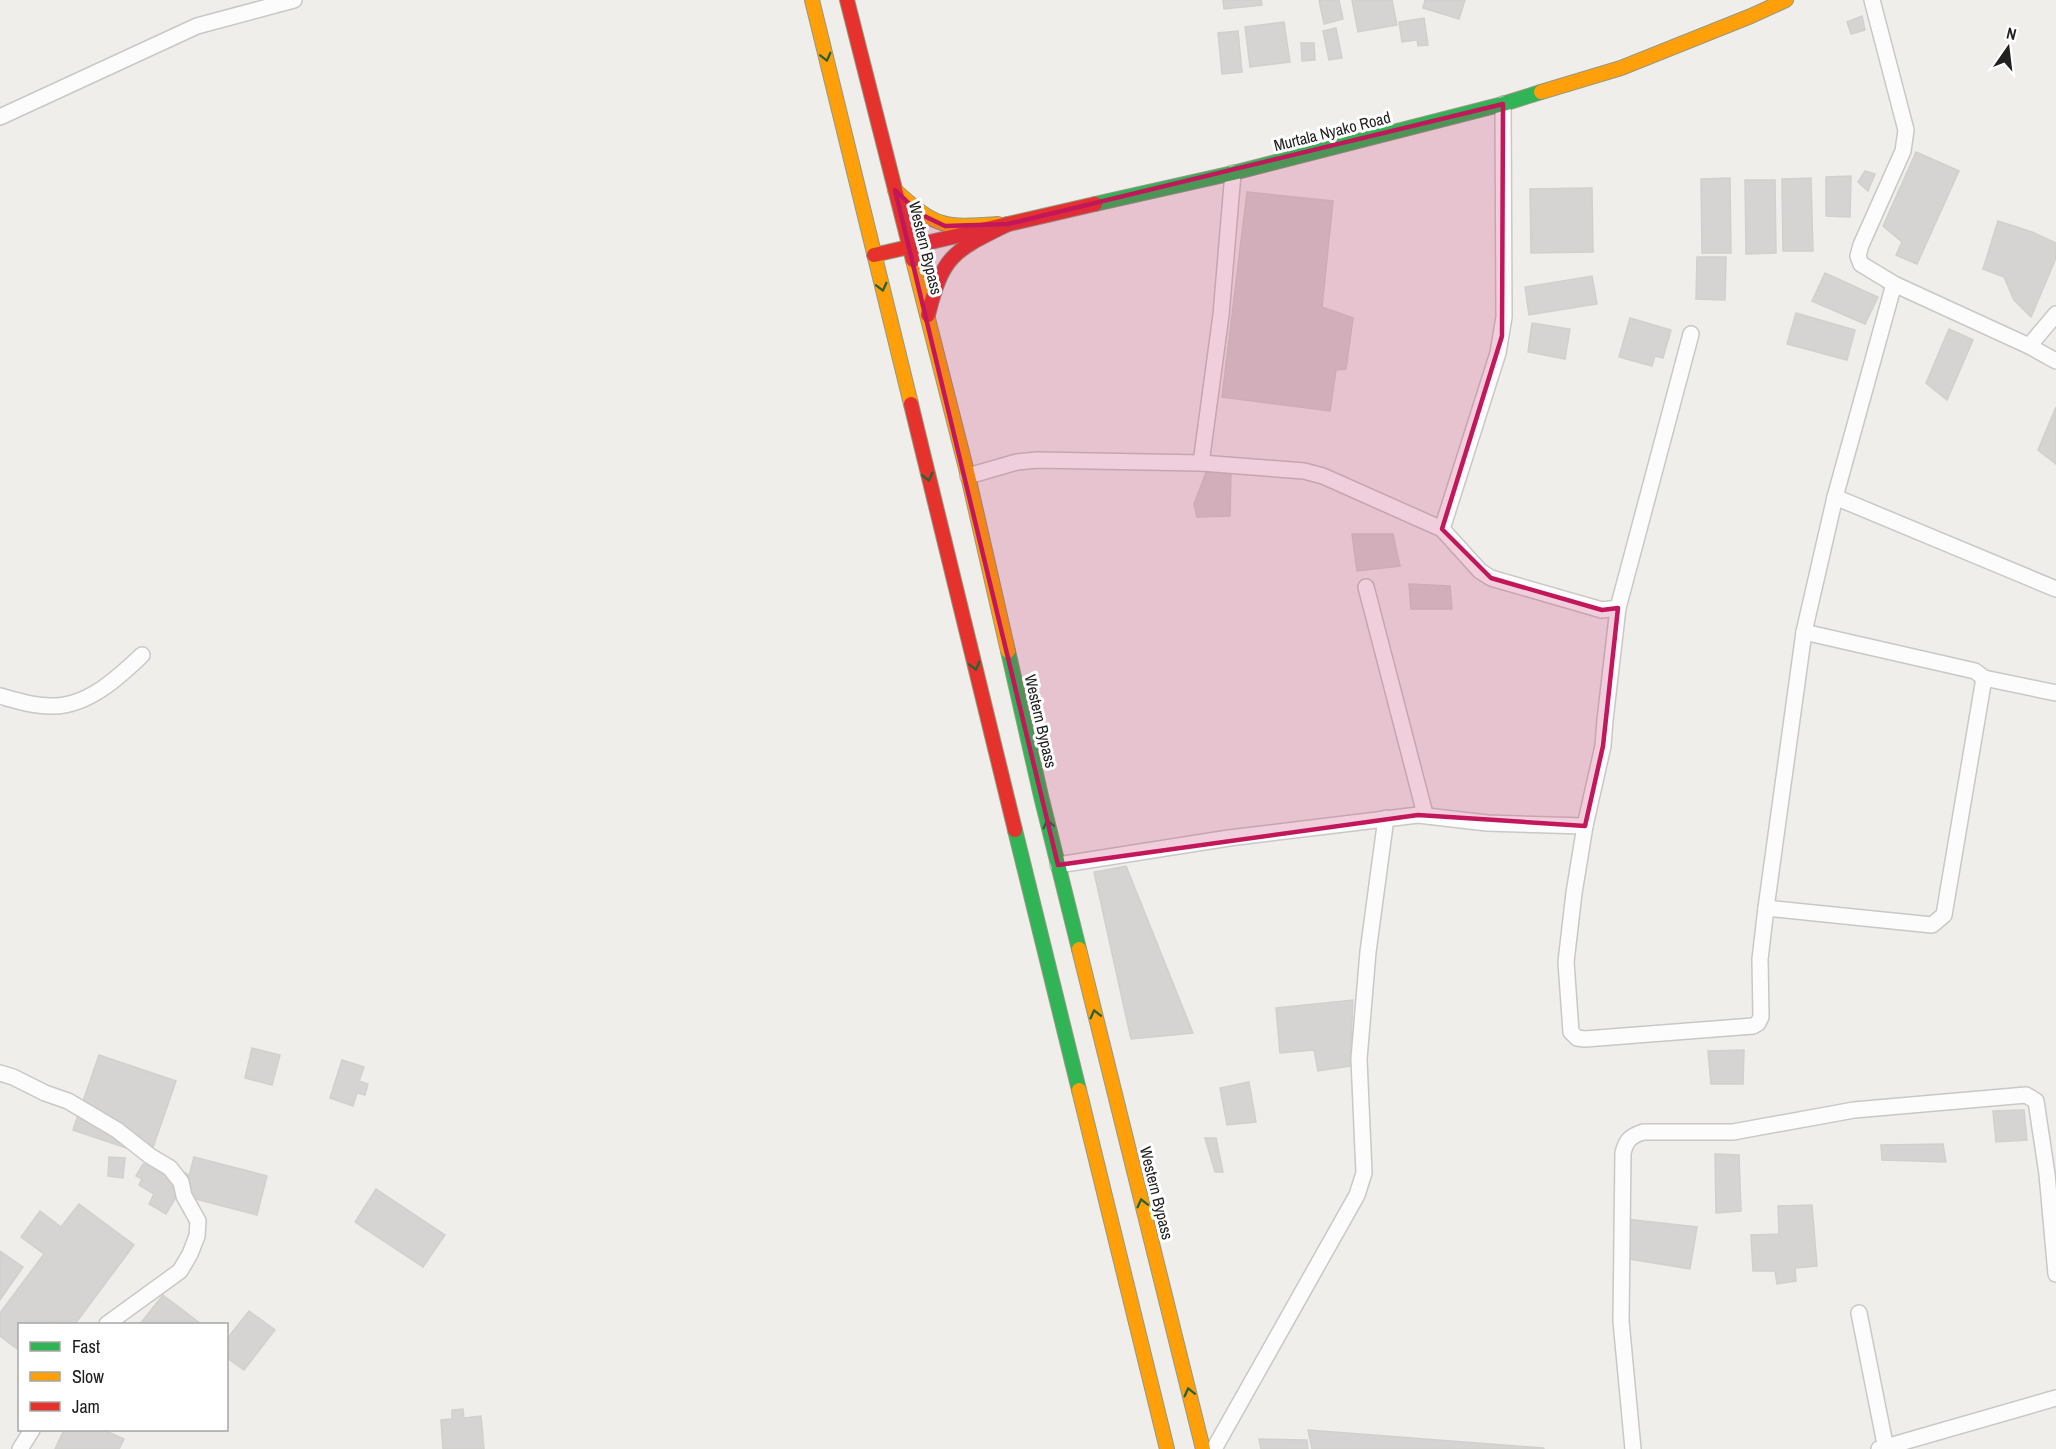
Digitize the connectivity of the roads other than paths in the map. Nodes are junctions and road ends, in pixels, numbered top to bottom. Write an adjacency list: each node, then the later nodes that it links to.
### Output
1 (294, 0): 7 (street)
2 (812, 0): 12 (main road, one-way to 12)
3 (847, 0): 9 (main road, Western Bypass)
4 (1786, 0): 6 (main road, Murtala Nyako Road)
5 (1872, 0): 13 (street)
6 (1503, 104): 8 (main road, Murtala Nyako Road); 22 (street)
7 (0, 117)
8 (1233, 173): 10 (main road, Murtala Nyako Road); 19 (street)
9 (895, 190): 10 (main road); 11 (main road, Western Bypass)
10 (1008, 224): 11 (main road, Murtala Nyako Road); 15 (main road)
11 (908, 246): 12 (main road, Murtala Nyako Road); 15 (main road, Western Bypass)
12 (874, 255): 45 (main road, one-way to 45)
13 (1894, 284): 17 (street); 21 (street)
14 (2056, 314): 17 (street)
15 (927, 319): 20 (main road, Western Bypass)
16 (1691, 334): 25 (street)
17 (2029, 346): 18 (street)
18 (2056, 361)
19 (1201, 463): 20 (street); 22 (street)
20 (968, 476): 34 (main road, Western Bypass, one-way to 20)
21 (1835, 497): 24 (street); 26 (street)
22 (1442, 529): 25 (street)
23 (1366, 587): 31 (street)
24 (2056, 589)
25 (1618, 608): 33 (street)
26 (1804, 632): 28 (street); 35 (street)
27 (142, 655): 30 (street)
28 (1984, 678): 29 (street); 35 (street)
29 (2056, 693)
30 (0, 696)
31 (1425, 814): 32 (street); 33 (street)
32 (1386, 818): 34 (street); 47 (street)
33 (1585, 826): 35 (street)
34 (1058, 866): 46 (main road, Western Bypass, one-way to 34)
35 (1766, 908)
36 (0, 1073): 40 (street)
37 (2051, 1173): 38 (street); 48 (street)
38 (2056, 1274)
39 (1859, 1313): 43 (street)
40 (107, 1323)
41 (2056, 1398): 43 (street)
42 (31, 1431): 44 (street)
43 (1884, 1448)
44 (20, 1449)
45 (1167, 1449)
46 (1203, 1449)
47 (1214, 1449)
48 (1633, 1449)

